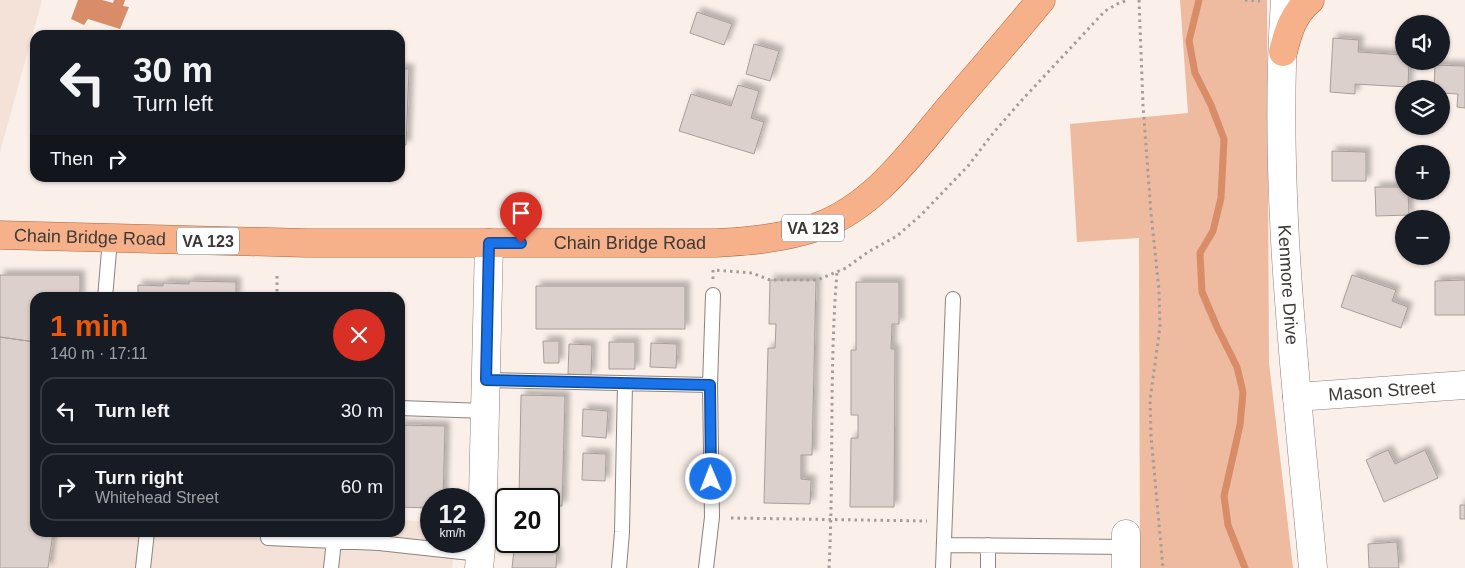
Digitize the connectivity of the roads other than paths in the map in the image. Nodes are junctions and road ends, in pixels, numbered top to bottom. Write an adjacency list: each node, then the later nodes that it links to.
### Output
1 (1041, 0): 7 (main road, Chain Bridge Road / VA 123)
2 (1310, 0): 4 (main road)
3 (1277, 1): 4 (street, Kenmore Drive)
4 (1283, 52): 15 (street, Kenmore Drive)
5 (0, 235): 6 (main road, Chain Bridge Road / VA 123)
6 (110, 239): 7 (main road, Chain Bridge Road / VA 123); 8 (lane)
7 (489, 243): 11 (street)
8 (106, 292)
9 (713, 295): 13 (lane)
10 (953, 300): 21 (lane)
11 (486, 380): 12 (lane); 17 (street)
12 (624, 383): 13 (lane); 27 (lane)
13 (710, 385): 28 (lane)
14 (1465, 385): 15 (street, Mason Street)
15 (1298, 397): 31 (street, Kenmore Drive)
16 (405, 408): 17 (lane)
17 (485, 411): 24 (street)
18 (146, 537): 25 (lane)
19 (268, 538): 20 (lane)
20 (334, 541): 24 (lane); 26 (lane)
21 (944, 545): 22 (lane); 29 (lane)
22 (988, 545): 23 (lane); 30 (lane)
23 (1126, 550)
24 (480, 561)
25 (143, 568)
26 (331, 568)
27 (619, 568)
28 (706, 568)
29 (943, 568)
30 (988, 568)
31 (1314, 568)

